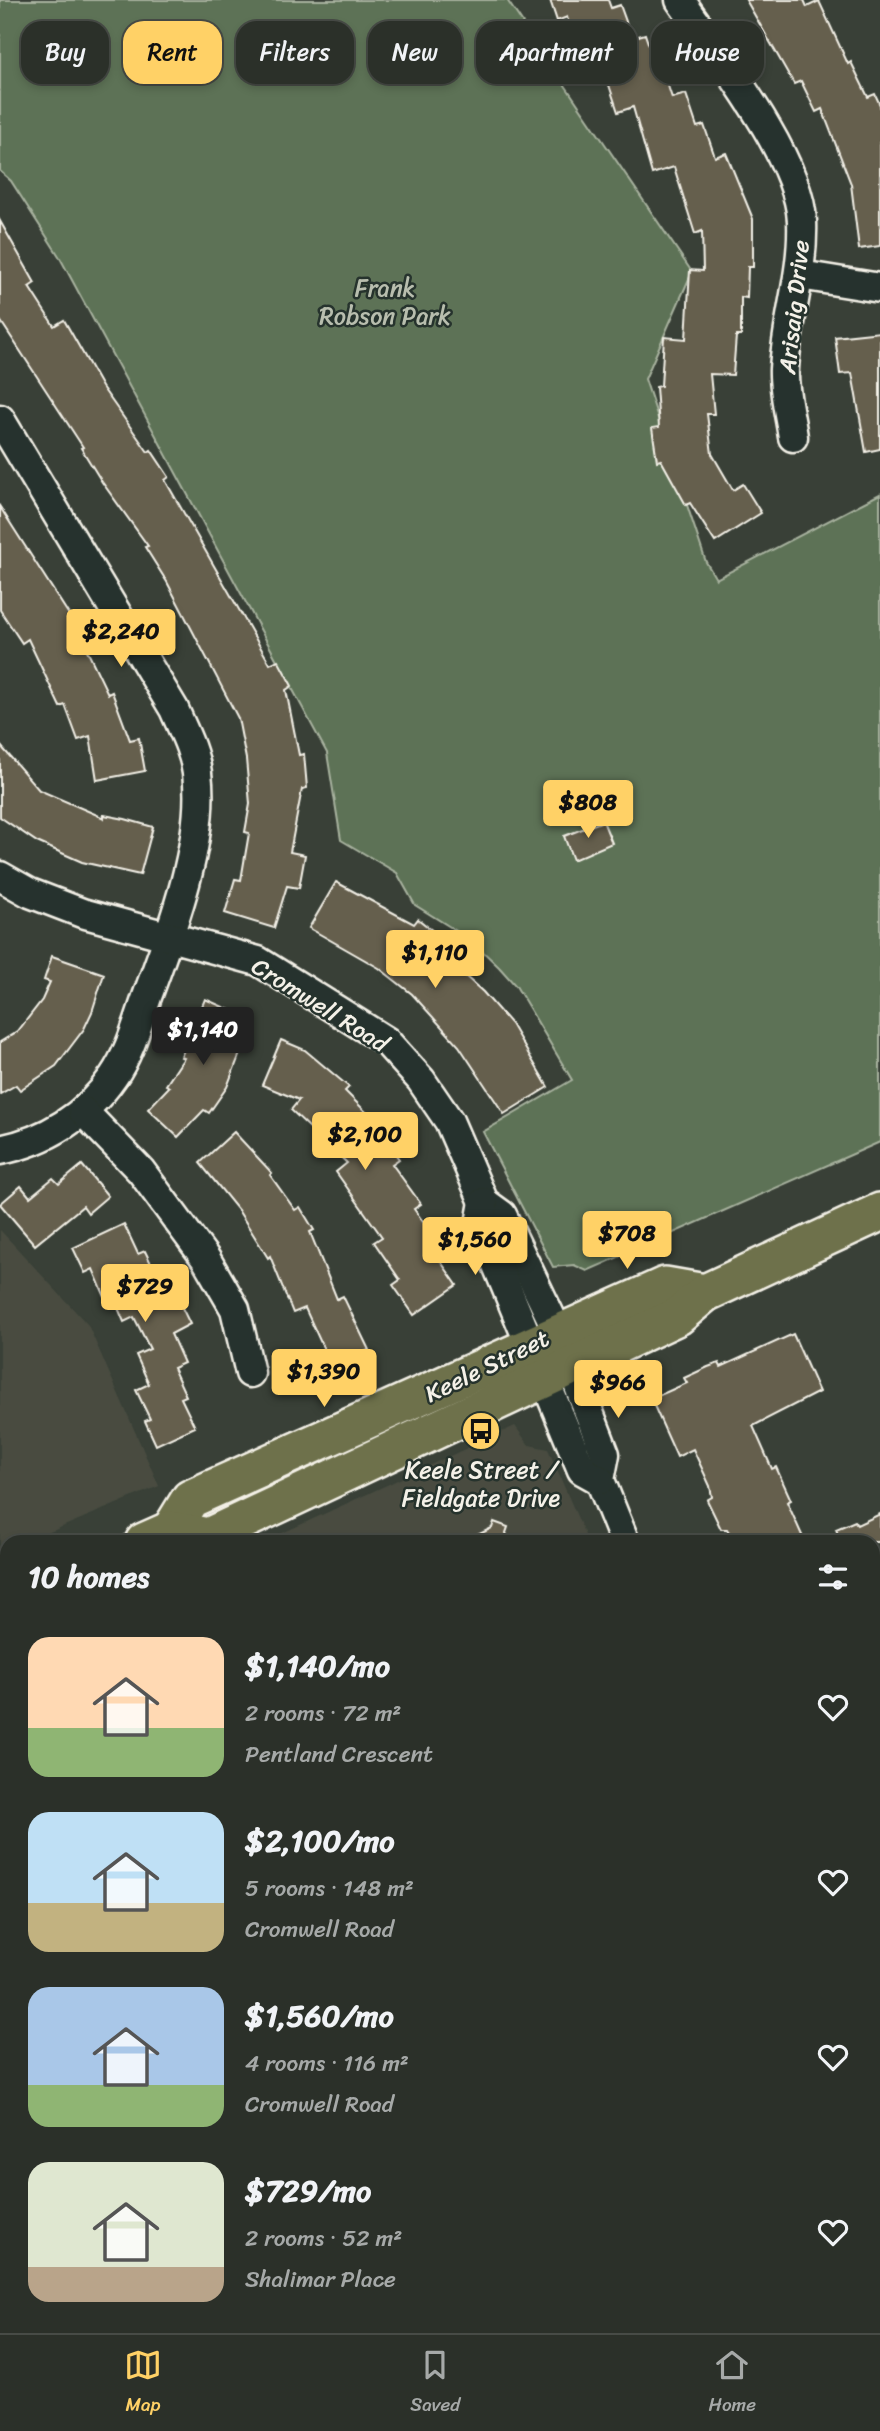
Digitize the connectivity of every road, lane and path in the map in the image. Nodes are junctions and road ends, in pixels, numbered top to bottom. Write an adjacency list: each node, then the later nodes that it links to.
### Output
1 (680, 0): 2 (street, Arisaig Drive)
2 (800, 275): 3 (street); 5 (street, Arisaig Drive)
3 (880, 288)
4 (0, 419): 7 (street)
5 (793, 437)
6 (0, 876): 7 (street, Cromwell Road)
7 (170, 937): 8 (street); 12 (street, Cromwell Road)
8 (83, 1111): 9 (street); 13 (street)
9 (0, 1150)
10 (880, 1212): 11 (main road, Keele Street)
11 (705, 1293): 12 (main road, Keele Street); 14 (main road, Keele Street)
12 (543, 1339): 14 (street, Cromwell Road); 15 (main road, Keele Street)
13 (250, 1373)
14 (557, 1373): 16 (main road, Keele Street); 17 (street, Cromwell Road)
15 (158, 1535)
16 (210, 1535)
17 (622, 1535)

